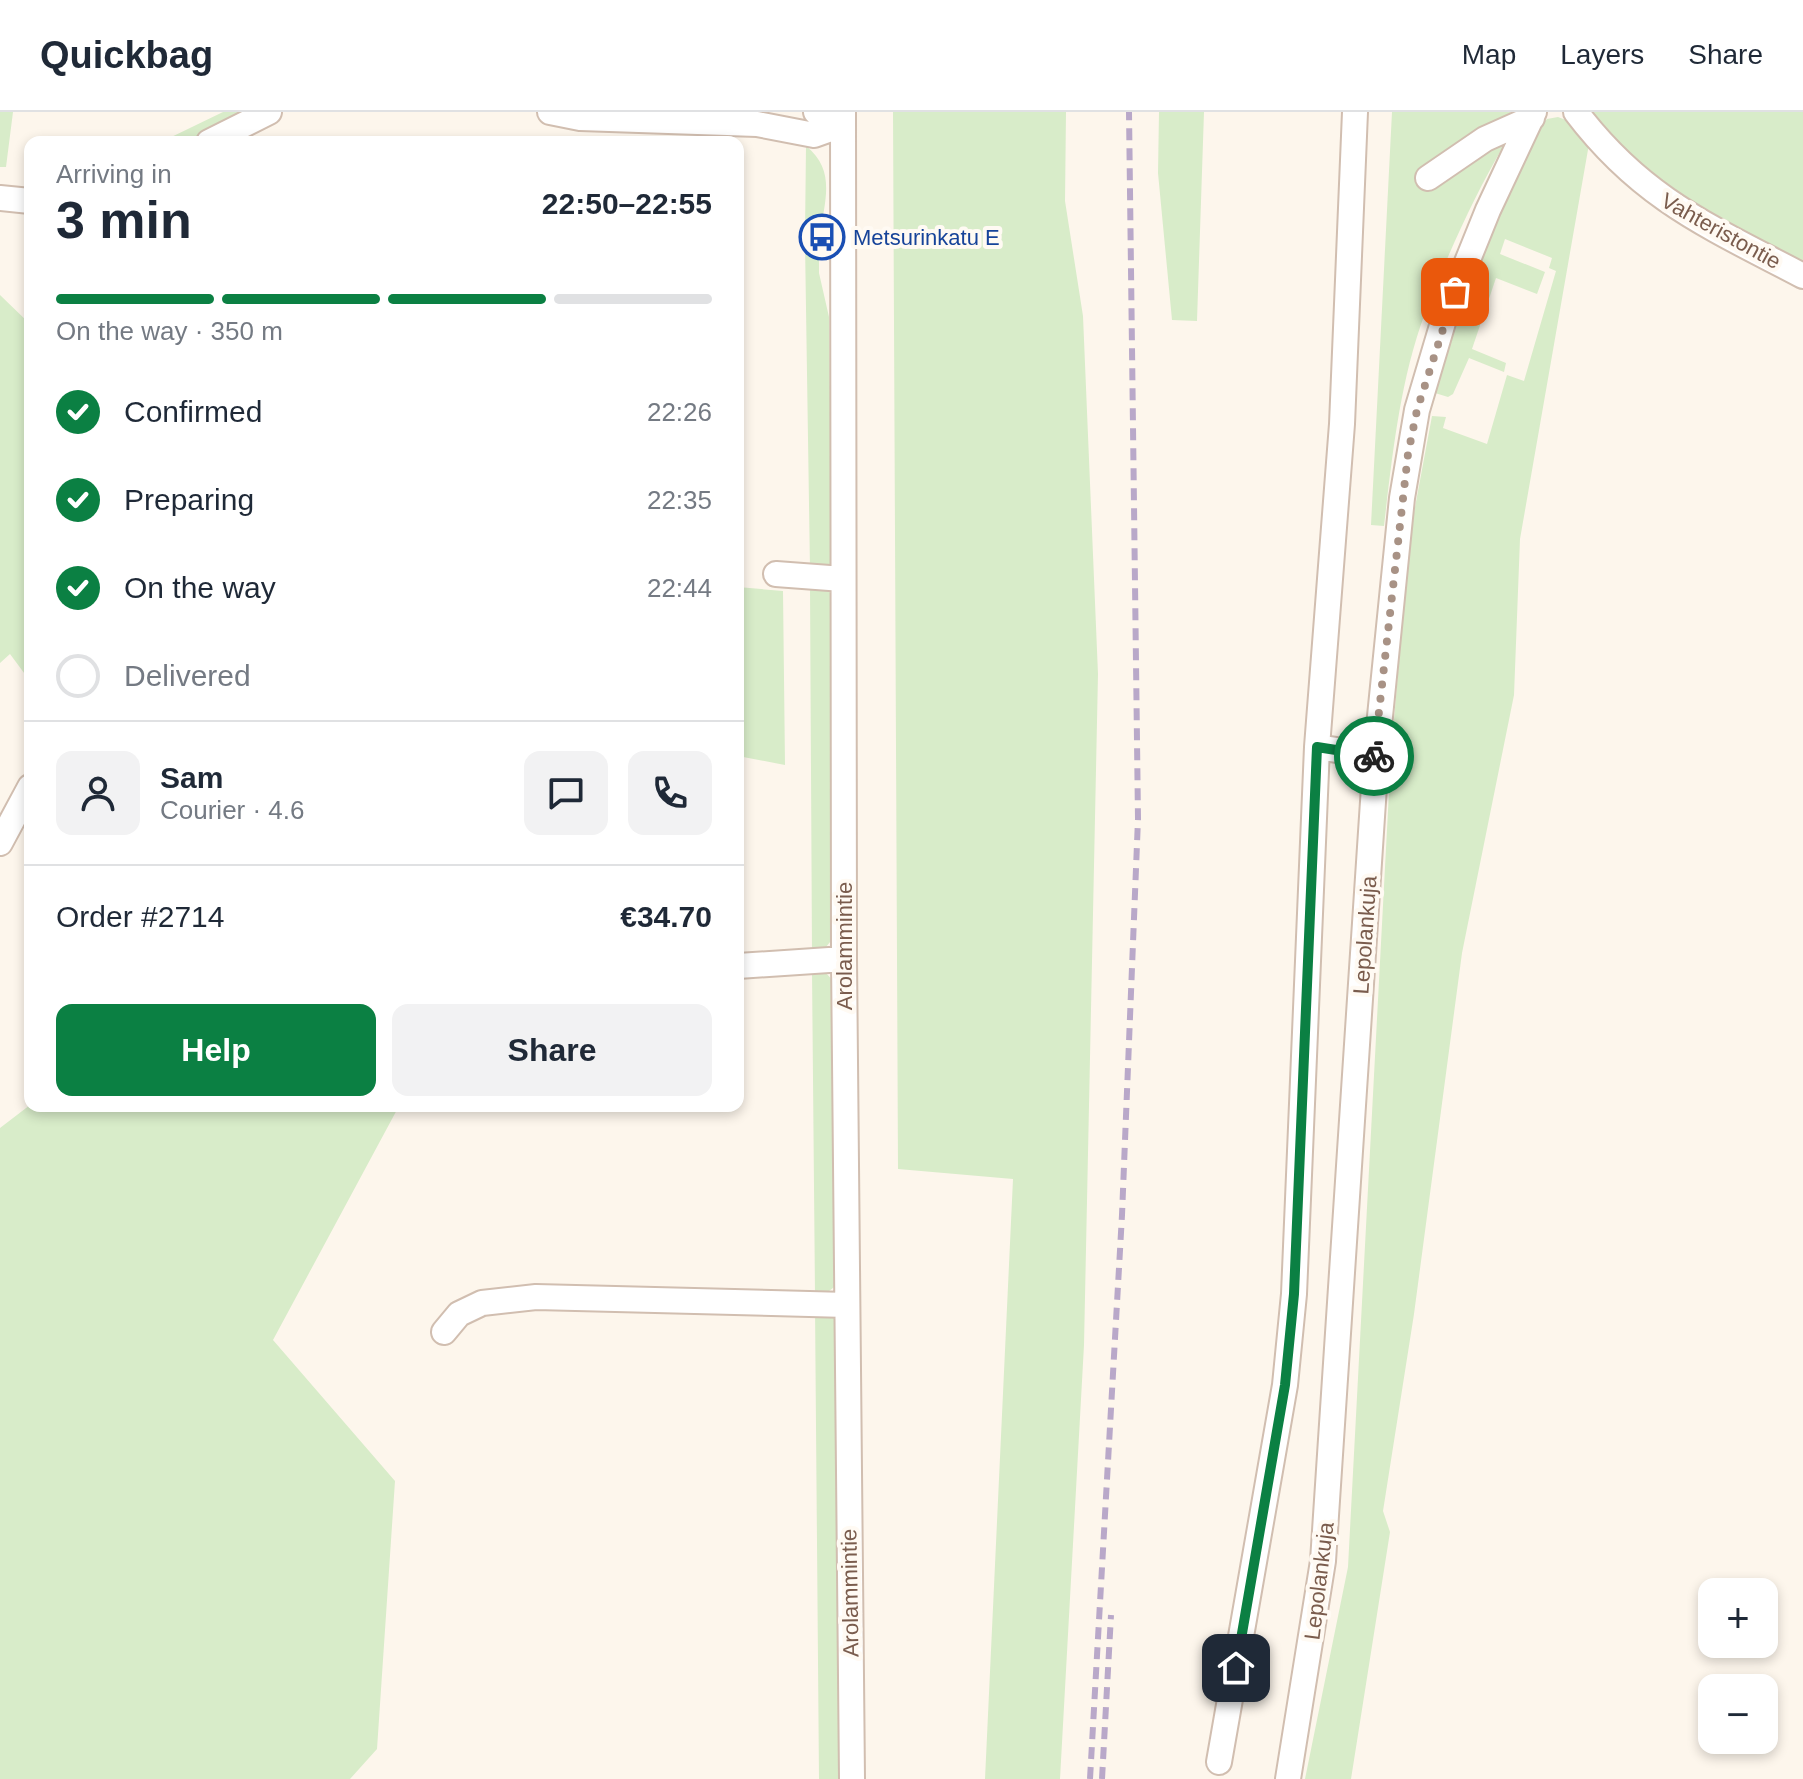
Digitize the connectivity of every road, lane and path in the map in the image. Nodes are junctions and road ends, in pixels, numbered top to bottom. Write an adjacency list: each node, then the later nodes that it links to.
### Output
1 (269, 112): 11 (street)
2 (550, 112): 8 (street)
3 (788, 112): 10 (street)
4 (816, 112): 9 (street)
5 (1355, 112): 18 (street)
6 (1576, 112): 15 (street, Vahteristontie)
7 (1533, 115): 12 (street); 19 (street, Lepolankuja)
8 (674, 117): 10 (street)
9 (842, 119): 10 (street); 17 (street, Arolammintie)
10 (757, 124)
11 (221, 136)
12 (1428, 178)
13 (0, 198): 14 (street)
14 (24, 200)
15 (1803, 276)
16 (776, 574): 17 (street)
17 (843, 579): 22 (street, Arolammintie)
18 (1317, 747): 19 (street); 26 (street)
19 (1376, 756): 28 (street, Lepolankuja)
20 (24, 798): 21 (street)
21 (0, 843)
22 (844, 959): 23 (street); 24 (street, Arolammintie)
23 (744, 966)
24 (847, 1305): 25 (street); 27 (street, Arolammintie)
25 (444, 1332)
26 (1219, 1762)
27 (852, 1779)
28 (1288, 1779)

